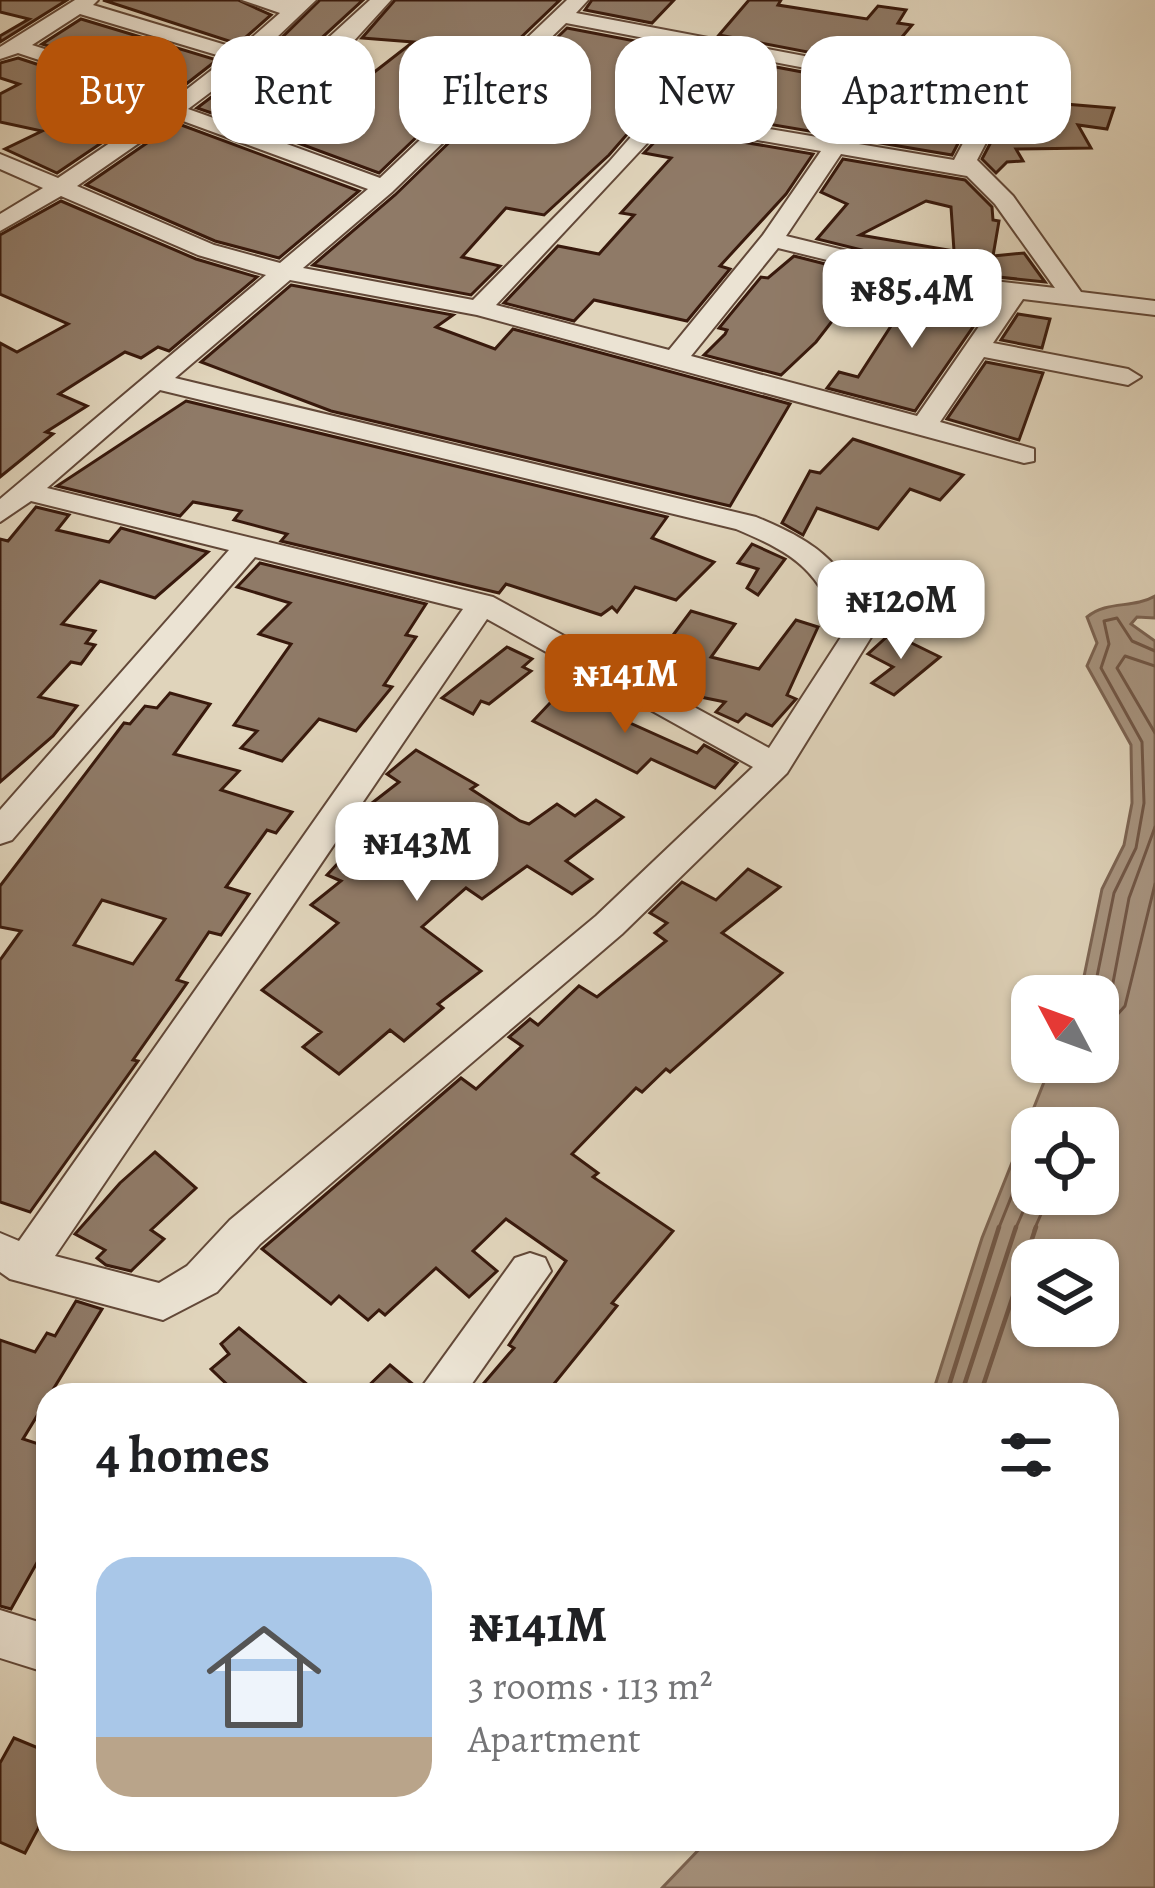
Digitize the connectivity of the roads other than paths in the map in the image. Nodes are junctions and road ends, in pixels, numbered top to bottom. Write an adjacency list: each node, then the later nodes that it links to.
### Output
1 (252, 0): 4 (street)
2 (381, 0): 7 (street)
3 (83, 3): 9 (street); 10 (street)
4 (300, 5): 6 (street)
5 (569, 8): 8 (street); 21 (street)
6 (267, 36)
7 (348, 36)
8 (685, 36)
9 (211, 46)
10 (7, 49): 12 (street)
11 (777, 56): 19 (street)
12 (36, 59)
13 (777, 136): 17 (street)
14 (121, 144): 20 (street)
15 (266, 144): 21 (street)
16 (634, 144): 27 (street)
17 (836, 145): 19 (street); 23 (street)
18 (0, 161): 20 (street)
19 (968, 169): 26 (street)
20 (61, 188): 22 (street); 24 (street)
21 (384, 188): 24 (street)
22 (0, 224)
23 (772, 240): 25 (street); 30 (street)
24 (286, 272): 27 (street); 32 (street)
25 (1015, 293): 26 (street); 29 (street)
26 (1072, 297): 28 (street)
27 (479, 308): 30 (street)
28 (1155, 308)
29 (978, 349): 31 (street); 33 (street)
30 (677, 356): 33 (street)
31 (1128, 377)
32 (155, 381): 35 (street); 39 (street)
33 (924, 426): 34 (street)
34 (1024, 455)
35 (22, 490): 36 (street); 37 (street)
36 (0, 513)
37 (249, 545): 38 (street); 40 (street)
38 (482, 604): 39 (street); 41 (street)
39 (775, 765): 41 (street)
40 (0, 832)
41 (13, 1259)
42 (530, 1270): 43 (street)
43 (448, 1383)
44 (0, 1634): 45 (street)
45 (36, 1645)

